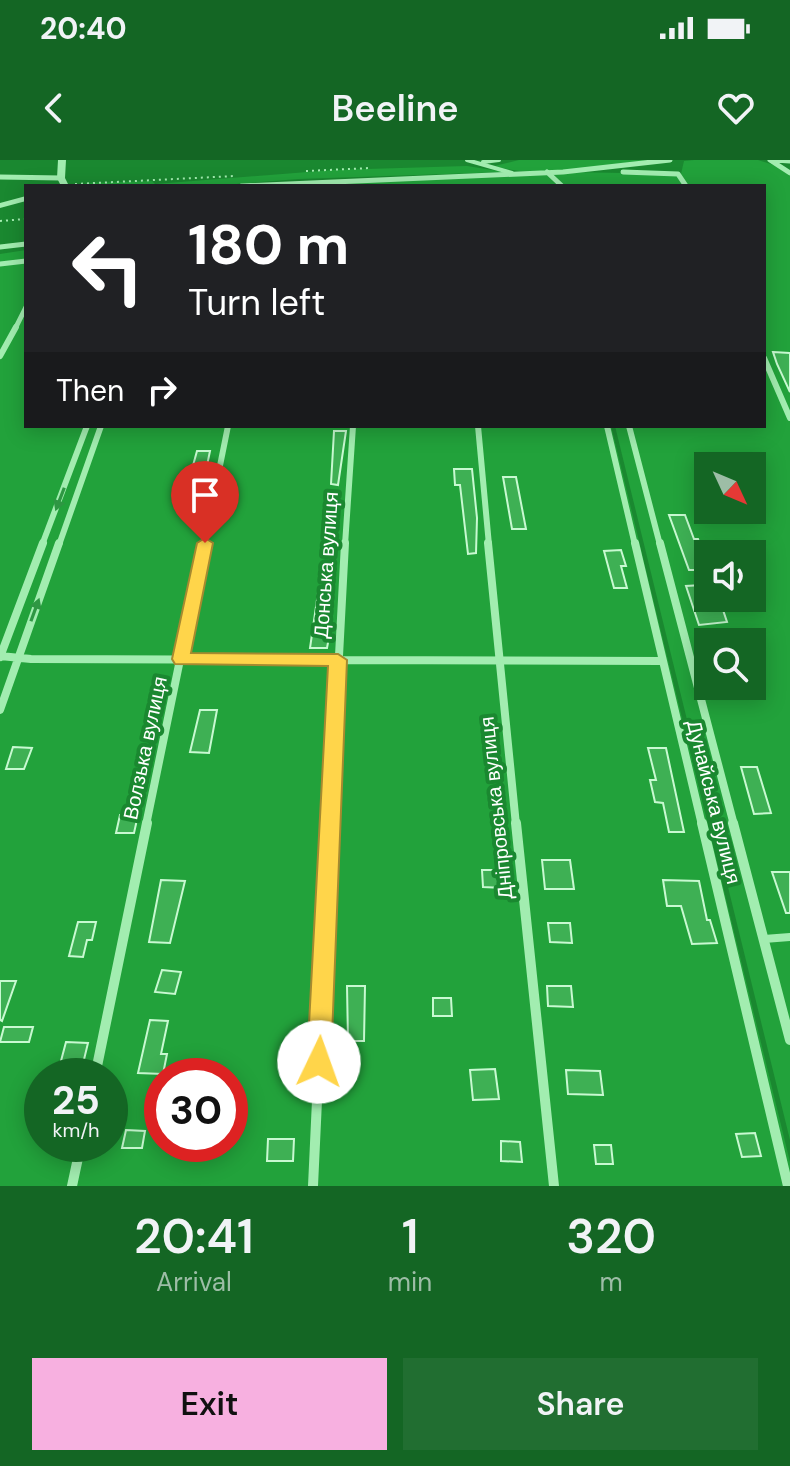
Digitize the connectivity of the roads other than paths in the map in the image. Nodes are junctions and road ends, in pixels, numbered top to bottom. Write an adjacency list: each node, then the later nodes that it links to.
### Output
1 (62, 160): 12 (street)
2 (499, 160): 6 (lane)
3 (670, 160): 7 (street)
4 (770, 160): 5 (street); 10 (street)
5 (790, 161)
6 (469, 162): 9 (lane)
7 (615, 169): 8 (street); 15 (street)
8 (546, 171): 9 (street); 14 (street)
9 (512, 173): 13 (street)
10 (790, 173)
11 (0, 177): 12 (street)
12 (66, 184)
13 (263, 184)
14 (560, 184)
15 (685, 184)
16 (24, 199): 17 (street)
17 (0, 206)
18 (24, 244): 19 (street)
19 (0, 247)
20 (24, 261): 21 (street)
21 (0, 264)
22 (24, 311): 23 (street)
23 (0, 356)
24 (766, 363): 25 (street)
25 (790, 418)
26 (86, 428): 33 (street, one-way to 33)
27 (100, 428): 34 (street, one-way to 27)
28 (228, 428): 35 (street, Волзька вулиця)
29 (353, 428): 36 (street, Донська вулиця)
30 (478, 428): 37 (street, Дніпровська вулиця)
31 (607, 428): 38 (street, Дунайська вулиця)
32 (630, 428): 41 (street, Дунайська вулиця)
33 (0, 656): 34 (street)
34 (19, 657): 35 (street); 39 (street)
35 (181, 659): 36 (street); 43 (street, Волзька вулиця)
36 (338, 660): 37 (street); 46 (street, Донська вулиця)
37 (499, 661): 38 (street); 47 (street, Дніпровська вулиця)
38 (662, 661): 48 (street, Дунайська вулиця)
39 (0, 710)
40 (790, 937): 41 (lane)
41 (764, 939): 42 (street, Дунайська вулиця)
42 (790, 1040)
43 (99, 1058)
44 (77, 1162): 45 (street)
45 (72, 1186)
46 (313, 1186)
47 (554, 1186)
48 (788, 1186)

